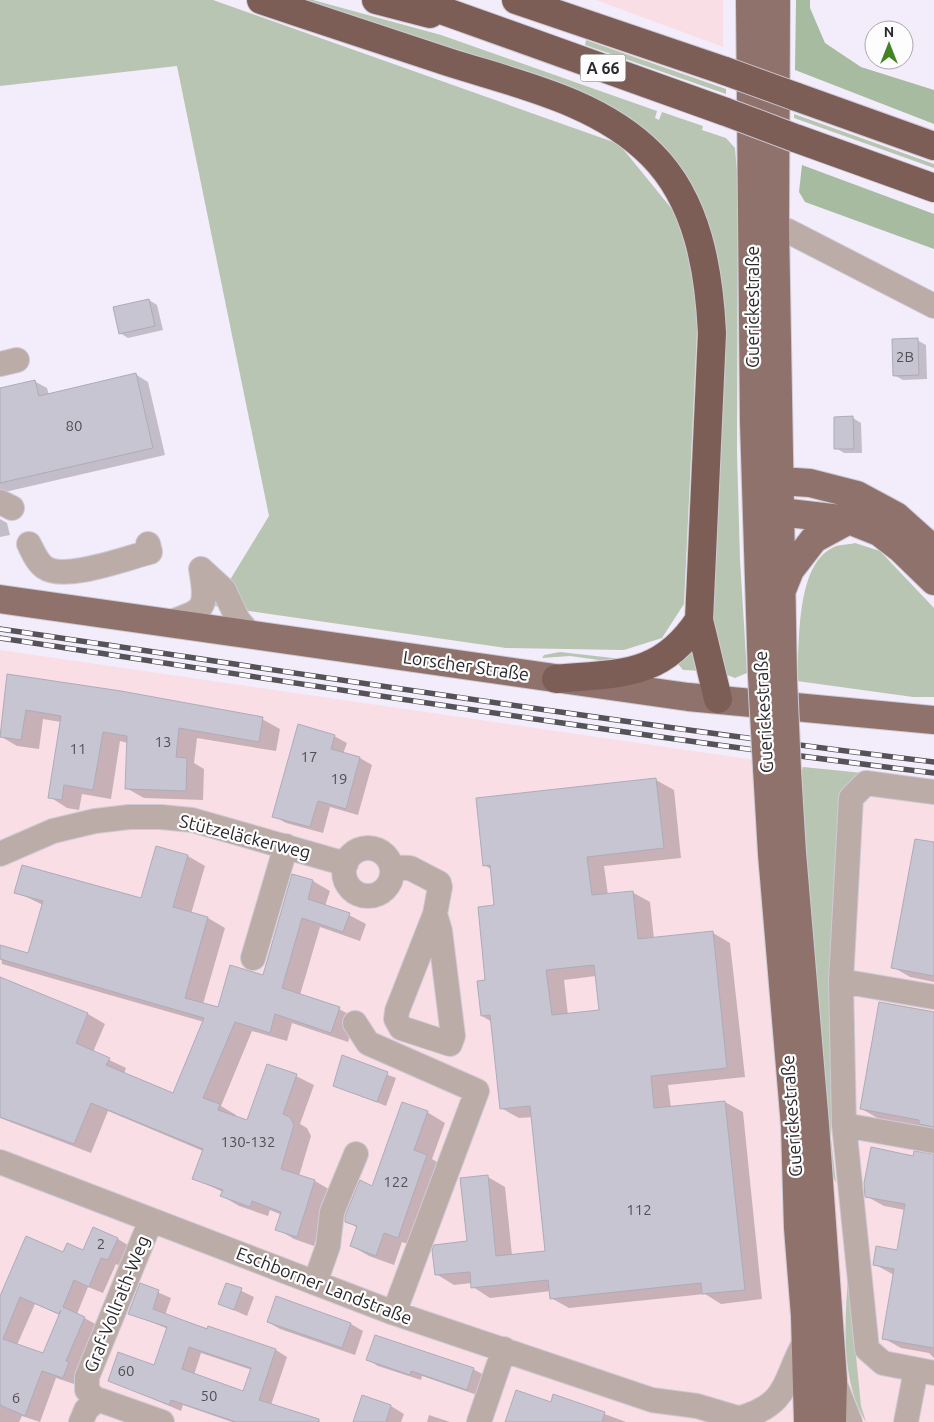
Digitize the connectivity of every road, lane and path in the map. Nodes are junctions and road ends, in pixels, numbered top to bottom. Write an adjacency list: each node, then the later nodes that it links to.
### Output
1 (261, 0): 22 (highway)
2 (376, 0): 7 (highway)
3 (413, 0): 7 (highway, A 66)
4 (516, 0): 8 (highway, A 66, bridge)
5 (750, 0): 13 (main road, Guerickestraße)
6 (776, 0): 10 (main road, Guerickestraße)
7 (480, 25): 9 (highway, A 66, bridge)
8 (934, 146)
9 (934, 188)
10 (775, 228): 11 (street, Guerickestraße); 12 (main road, Guerickestraße)
11 (934, 306)
12 (780, 481): 13 (main road); 14 (main road, Guerickestraße); 18 (main road)
13 (755, 492): 14 (main road); 25 (main road, Guerickestraße)
14 (780, 512): 15 (main road); 20 (main road, Guerickestraße)
15 (849, 520): 19 (main road); 20 (main road)
16 (29, 544): 17 (street)
17 (148, 544)
18 (934, 550)
19 (934, 581)
20 (781, 594): 25 (main road, Guerickestraße)
21 (0, 599): 23 (main road, Lorscher Straße)
22 (699, 620): 26 (highway); 27 (highway)
23 (167, 623): 24 (main road, Lorscher Straße); 24 (street)
24 (250, 634): 26 (main road, Lorscher Straße)
25 (773, 677): 29 (main road, Guerickestraße, bridge)
26 (556, 679): 27 (main road, Lorscher Straße)
27 (718, 699): 28 (main road, Lorscher Straße)
28 (929, 717)
29 (777, 769): 47 (main road, Guerickestraße); 50 (main road, Guerickestraße)
30 (934, 792): 37 (street)
31 (286, 846): 32 (street, Stützeläckerweg); 33 (street, Stützeläckerweg); 36 (street)
32 (0, 854)
33 (346, 864): 34 (street); 34 (street)
34 (392, 867): 35 (street)
35 (434, 914): 35 (street)
36 (253, 958)
37 (841, 981): 38 (street); 40 (street)
38 (934, 997)
39 (355, 1022): 46 (street)
40 (844, 1125): 41 (street); 49 (street)
41 (934, 1141)
42 (356, 1154): 45 (street)
43 (0, 1162): 44 (street, Eschborner Landstraße)
44 (151, 1220): 45 (street, Eschborner Landstraße); 51 (street, Graf-Vollrath-Weg)
45 (315, 1283): 46 (street, Eschborner Landstraße)
46 (394, 1313): 48 (street, Eschborner Landstraße)
47 (806, 1340): 53 (street, Eschborner Landstraße); 58 (main road, Guerickestraße)
48 (504, 1349): 52 (street, Eschborner Landstraße); 56 (street)
49 (925, 1371): 61 (street)
50 (833, 1380): 59 (main road, Guerickestraße); 60 (street)
51 (92, 1394): 54 (street); 55 (street)
52 (652, 1400): 53 (street, Eschborner Landstraße); 57 (street, Eschborner Landstraße)
53 (746, 1420)
54 (80, 1422)
55 (162, 1422)
56 (479, 1422)
57 (689, 1422)
58 (808, 1422)
59 (832, 1422)
60 (850, 1422)
61 (906, 1422)

